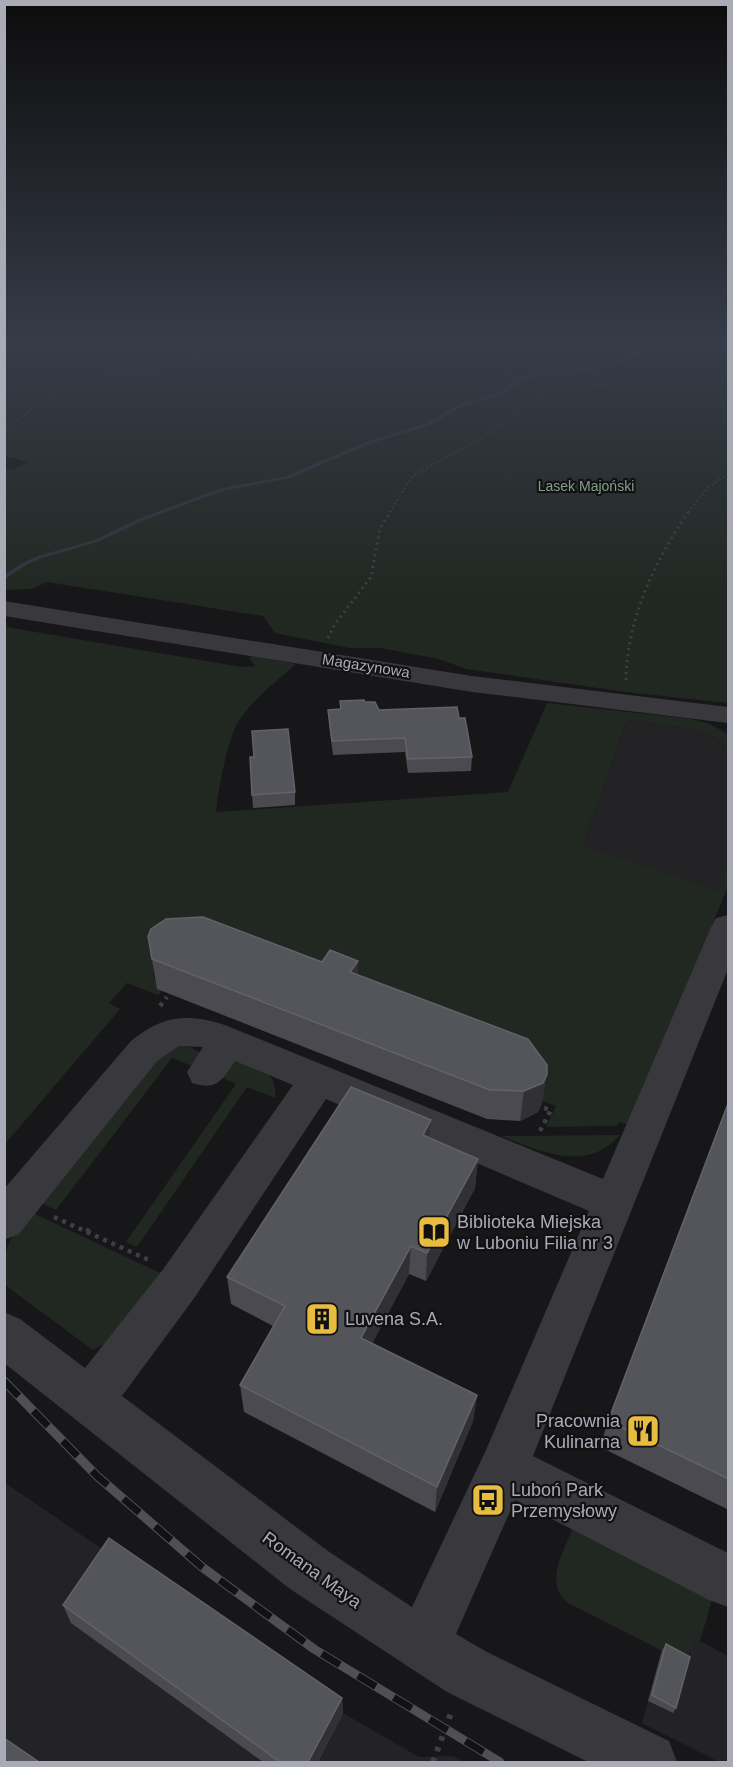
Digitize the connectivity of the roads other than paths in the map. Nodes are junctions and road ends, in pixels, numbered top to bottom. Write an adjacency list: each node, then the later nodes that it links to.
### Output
1 (4, 608): 2 (street, Magazynowa)
2 (729, 715)
3 (727, 937): 5 (street)
4 (318, 1079): 5 (street); 6 (street); 8 (street)
5 (613, 1202): 9 (street)
6 (13, 1211)
7 (4, 1334): 8 (street, Romana Maya)
8 (90, 1399): 11 (street, Romana Maya)
9 (504, 1468): 10 (street); 11 (street)
10 (729, 1581)
11 (422, 1645): 12 (street, Romana Maya)
12 (638, 1758)

